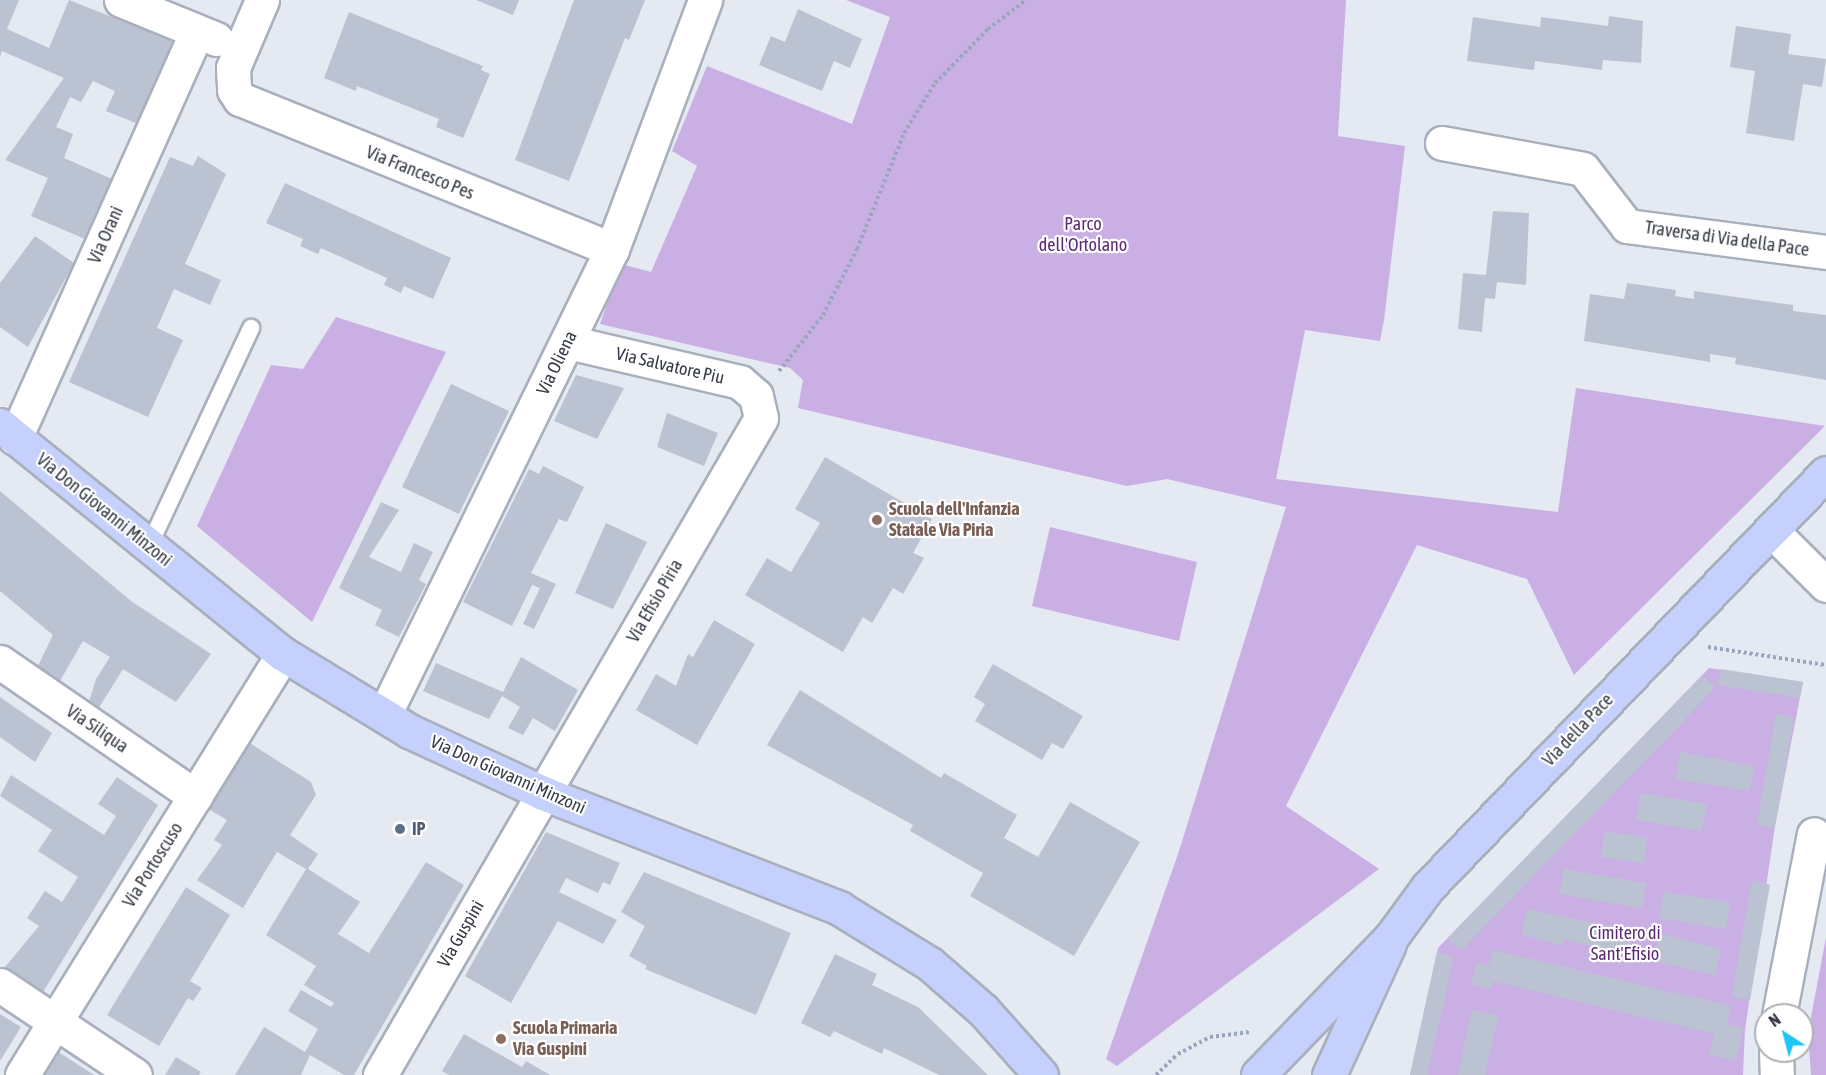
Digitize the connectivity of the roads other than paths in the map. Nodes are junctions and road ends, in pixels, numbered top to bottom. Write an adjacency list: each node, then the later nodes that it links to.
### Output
1 (121, 0): 4 (street)
2 (262, 0): 5 (street)
3 (705, 0): 7 (street, Via Oliena)
4 (197, 32): 5 (street); 12 (street, Via Orani)
5 (240, 49): 7 (street, Via Francesco Pes)
6 (1442, 143): 8 (street, Traversa di Via della Pace)
7 (612, 249): 10 (street, Via Oliena)
8 (1826, 252)
9 (251, 328): 15 (lane)
10 (568, 342): 11 (street, Via Salvatore Piu); 19 (street, Via Oliena)
11 (758, 402): 20 (street, Via Efisio Piria)
12 (8, 431): 15 (street, Via Don Giovanni Minzoni)
13 (1826, 473): 14 (street, Via della Pace)
14 (1772, 531): 16 (street); 23 (street, Via della Pace)
15 (149, 546): 17 (street, Via Don Giovanni Minzoni)
16 (1826, 585)
17 (283, 654): 19 (street, Via Don Giovanni Minzoni); 21 (street, Via Portoscuso)
18 (0, 662): 21 (street, Via Siliqua)
19 (384, 715): 20 (street, Via Don Giovanni Minzoni)
20 (543, 793): 29 (street, Via Guspini); 30 (street, Via Don Giovanni Minzoni)
21 (195, 796): 26 (street, Via Portoscuso)
22 (1814, 834): 25 (street)
23 (1392, 936): 31 (street, Via della Pace); 32 (street, Via della Pace)
24 (0, 986): 26 (street)
25 (1781, 1003)
26 (56, 1021): 27 (street, Via Portoscuso); 28 (street)
27 (22, 1075)
28 (135, 1075)
29 (380, 1075)
30 (1041, 1075)
31 (1258, 1075)
32 (1329, 1075)

